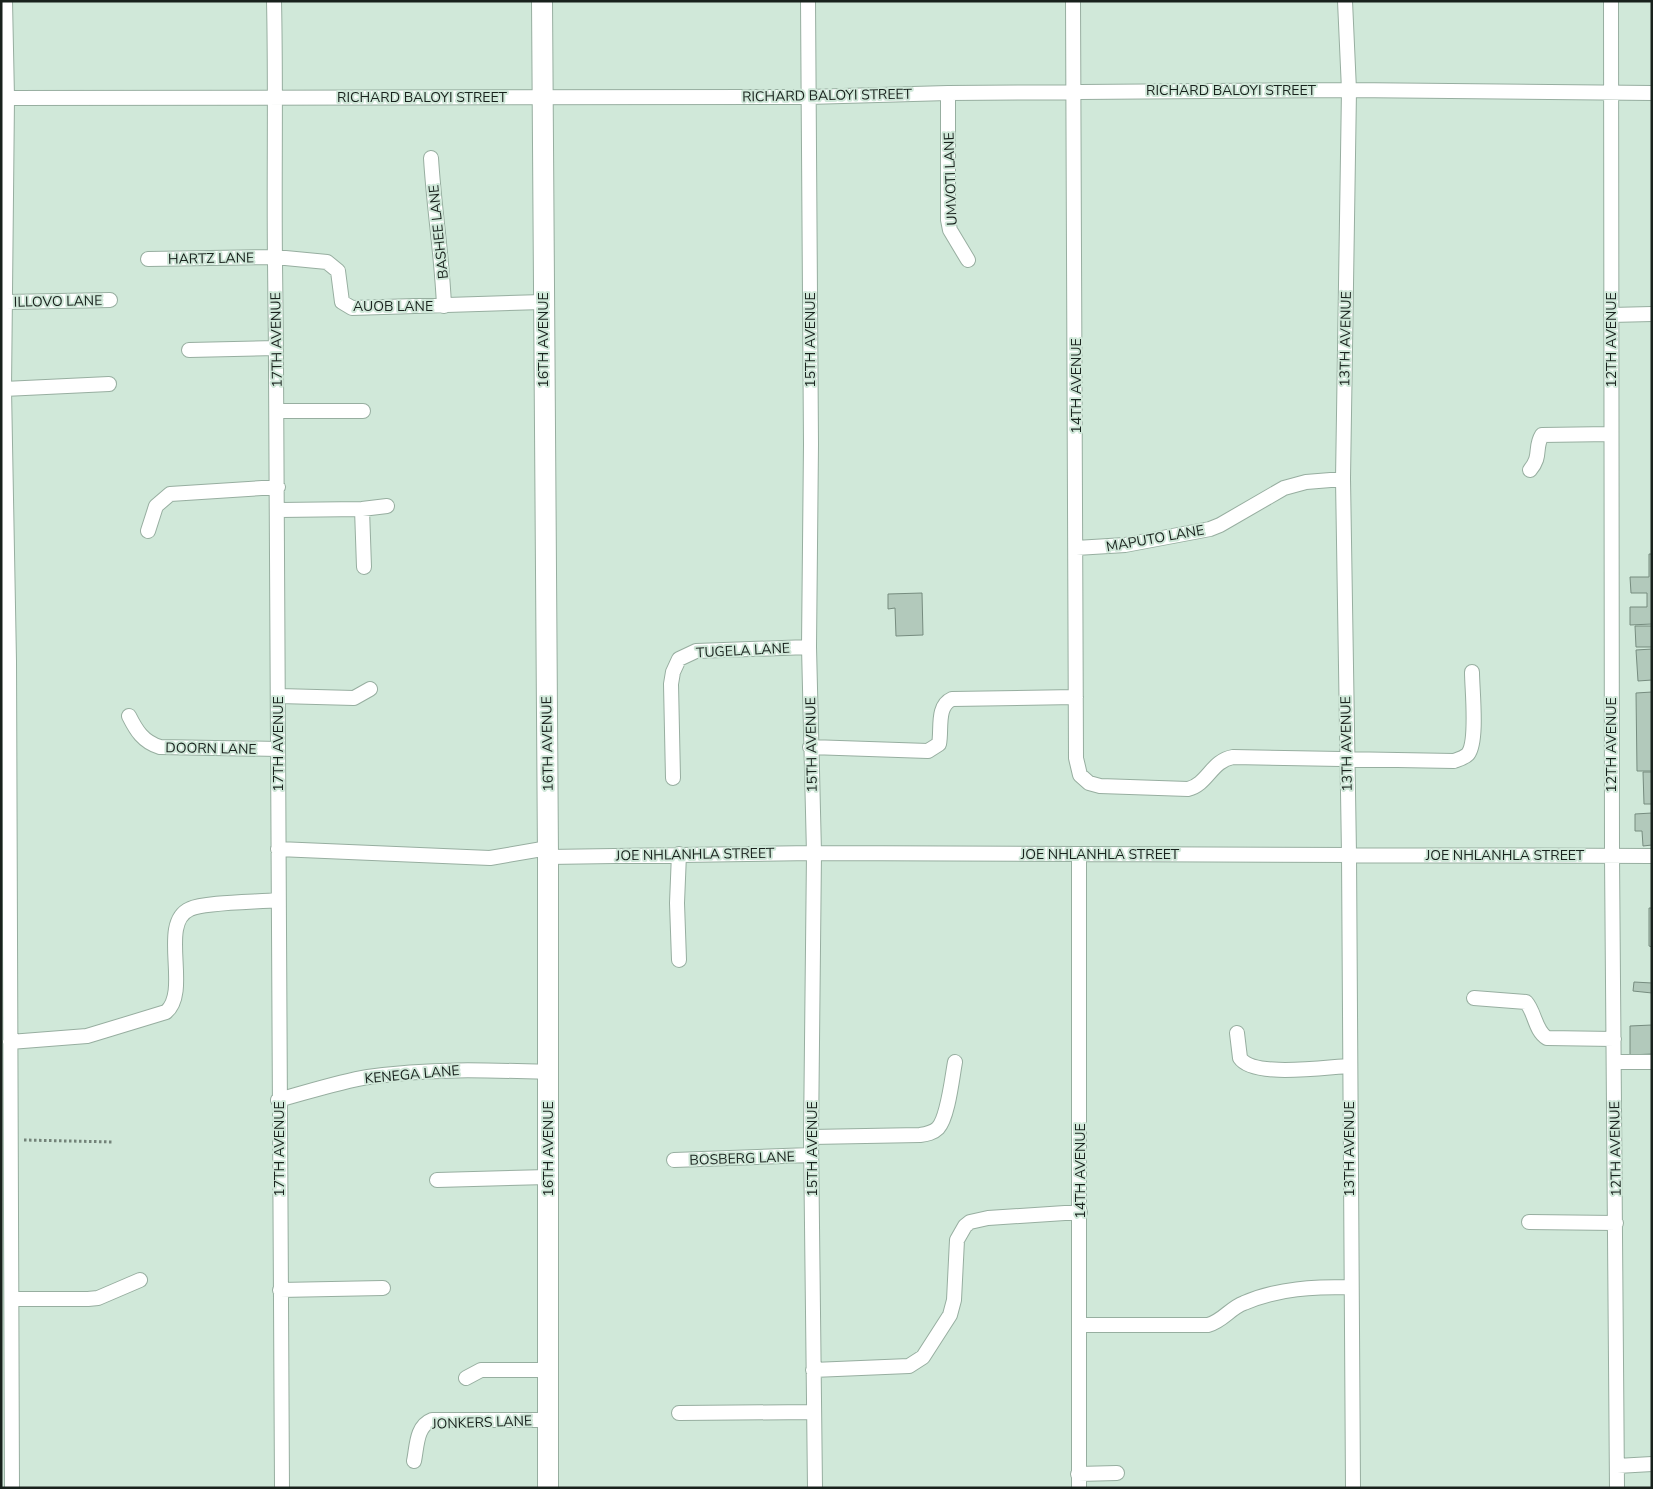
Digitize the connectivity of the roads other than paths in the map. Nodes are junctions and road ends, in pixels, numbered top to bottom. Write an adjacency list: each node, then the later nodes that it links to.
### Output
1 (5, 1): 15 (street)
2 (274, 1): 16 (street, 17TH AVENUE)
3 (542, 1): 13 (street, 16TH AVENUE)
4 (808, 1): 14 (street, 15TH AVENUE)
5 (1073, 1): 9 (street, 14TH AVENUE)
6 (1345, 1): 8 (street, 13TH AVENUE)
7 (1612, 1): 11 (street, 12TH AVENUE)
8 (1349, 90): 9 (street, RICHARD BALOYI STREET); 11 (street, RICHARD BALOYI STREET); 35 (street, 13TH AVENUE)
9 (1074, 92): 10 (street, RICHARD BALOYI STREET); 41 (street, 14TH AVENUE)
10 (948, 93): 14 (street, RICHARD BALOYI STREET); 20 (street, UMVOTI LANE)
11 (1612, 93): 12 (street, RICHARD BALOYI STREET); 26 (street, 12TH AVENUE)
12 (1652, 93)
13 (543, 96): 14 (street, RICHARD BALOYI STREET); 16 (street, RICHARD BALOYI STREET); 23 (street, 16TH AVENUE)
14 (808, 97): 43 (street, 15TH AVENUE)
15 (4, 98): 16 (street, RICHARD BALOYI STREET); 22 (street)
16 (276, 98): 18 (street, 17TH AVENUE)
17 (431, 158): 24 (street, BASHEE LANE)
18 (275, 257): 19 (street, HARTZ LANE); 24 (street, AUOB LANE); 27 (street, 17TH AVENUE)
19 (148, 259)
20 (968, 260)
21 (110, 300): 22 (street, ILLOVO LANE)
22 (6, 302): 30 (street)
23 (543, 302): 24 (street, AUOB LANE); 55 (street, 16TH AVENUE)
24 (444, 306)
25 (1652, 314): 26 (street)
26 (1611, 315): 33 (street, 12TH AVENUE)
27 (276, 348): 28 (street); 31 (street, 17TH AVENUE)
28 (188, 350)
29 (109, 384): 30 (street)
30 (4, 389): 44 (street)
31 (277, 411): 32 (street); 36 (street, 17TH AVENUE)
32 (364, 411)
33 (1610, 434): 34 (street); 60 (street, 12TH AVENUE)
34 (1530, 470)
35 (1343, 479): 41 (street, MAPUTO LANE); 52 (street, 13TH AVENUE)
36 (278, 488): 39 (street, 17TH AVENUE); 40 (street)
37 (387, 506): 38 (street)
38 (362, 509): 39 (street); 42 (street)
39 (279, 510): 47 (street, 17TH AVENUE)
40 (148, 531)
41 (1076, 548): 48 (street, 14TH AVENUE)
42 (364, 567)
43 (809, 647): 50 (street, 15TH AVENUE); 53 (street, TUGELA LANE)
44 (5, 661): 67 (street)
45 (1472, 672): 52 (street)
46 (370, 689): 47 (street)
47 (278, 696): 51 (street, 17TH AVENUE)
48 (1076, 696): 50 (street); 52 (street, 14TH AVENUE)
49 (129, 716): 51 (street, DOORN LANE)
50 (810, 747): 56 (street, 15TH AVENUE)
51 (278, 749): 54 (street, 17TH AVENUE)
52 (1346, 760): 59 (street, 13TH AVENUE)
53 (673, 778)
54 (278, 849): 55 (street, JOE NHLANHLA STREET); 62 (street, 17TH AVENUE)
55 (548, 853): 57 (street, JOE NHLANHLA STREET); 72 (street, 16TH AVENUE)
56 (814, 853): 57 (street, JOE NHLANHLA STREET); 58 (street, JOE NHLANHLA STREET); 75 (street, 15TH AVENUE)
57 (679, 854): 63 (street)
58 (1079, 854): 59 (street, JOE NHLANHLA STREET); 80 (street, 14TH AVENUE)
59 (1349, 854): 60 (street, JOE NHLANHLA STREET); 71 (street, 13TH AVENUE)
60 (1612, 856): 61 (street, JOE NHLANHLA STREET); 66 (street, 12TH AVENUE)
61 (1652, 856)
62 (278, 900): 67 (street); 73 (street, 17TH AVENUE)
63 (680, 960)
64 (1474, 998): 66 (street)
65 (1238, 1033): 71 (street)
66 (1614, 1039): 69 (street, 12TH AVENUE)
67 (10, 1042): 74 (street)
68 (955, 1062): 75 (street)
69 (1615, 1062): 70 (street); 82 (street, 12TH AVENUE)
70 (1652, 1062)
71 (1349, 1066): 84 (street, 13TH AVENUE)
72 (548, 1072): 73 (street, KENEGA LANE); 78 (street, 16TH AVENUE)
73 (278, 1100): 86 (street, 17TH AVENUE)
74 (9, 1133): 87 (street)
75 (811, 1137): 76 (street, 15TH AVENUE)
76 (811, 1155): 77 (street, BOSBERG LANE); 90 (street, 15TH AVENUE)
77 (674, 1160)
78 (548, 1177): 79 (street); 89 (street, 16TH AVENUE)
79 (437, 1180)
80 (1080, 1212): 88 (street, 14TH AVENUE); 90 (street)
81 (1529, 1222): 82 (street)
82 (1616, 1223): 97 (street, 12TH AVENUE)
83 (140, 1280): 87 (street)
84 (1351, 1287): 88 (street); 104 (street, 13TH AVENUE)
85 (383, 1288): 86 (street)
86 (280, 1290): 101 (street, 17TH AVENUE)
87 (12, 1299): 100 (street)
88 (1079, 1324): 99 (street, 14TH AVENUE)
89 (549, 1370): 91 (street); 94 (street, 16TH AVENUE)
90 (813, 1370): 92 (street, 15TH AVENUE)
91 (466, 1378)
92 (814, 1412): 93 (street); 103 (street, 15TH AVENUE)
93 (679, 1413)
94 (549, 1420): 95 (street, JONKERS LANE); 102 (street, 16TH AVENUE)
95 (414, 1461)
96 (1652, 1464): 97 (street)
97 (1617, 1466): 105 (street, 12TH AVENUE)
98 (1117, 1473): 99 (street)
99 (1079, 1481)
100 (12, 1488)
101 (282, 1488)
102 (548, 1488)
103 (815, 1488)
104 (1353, 1488)
105 (1617, 1488)

